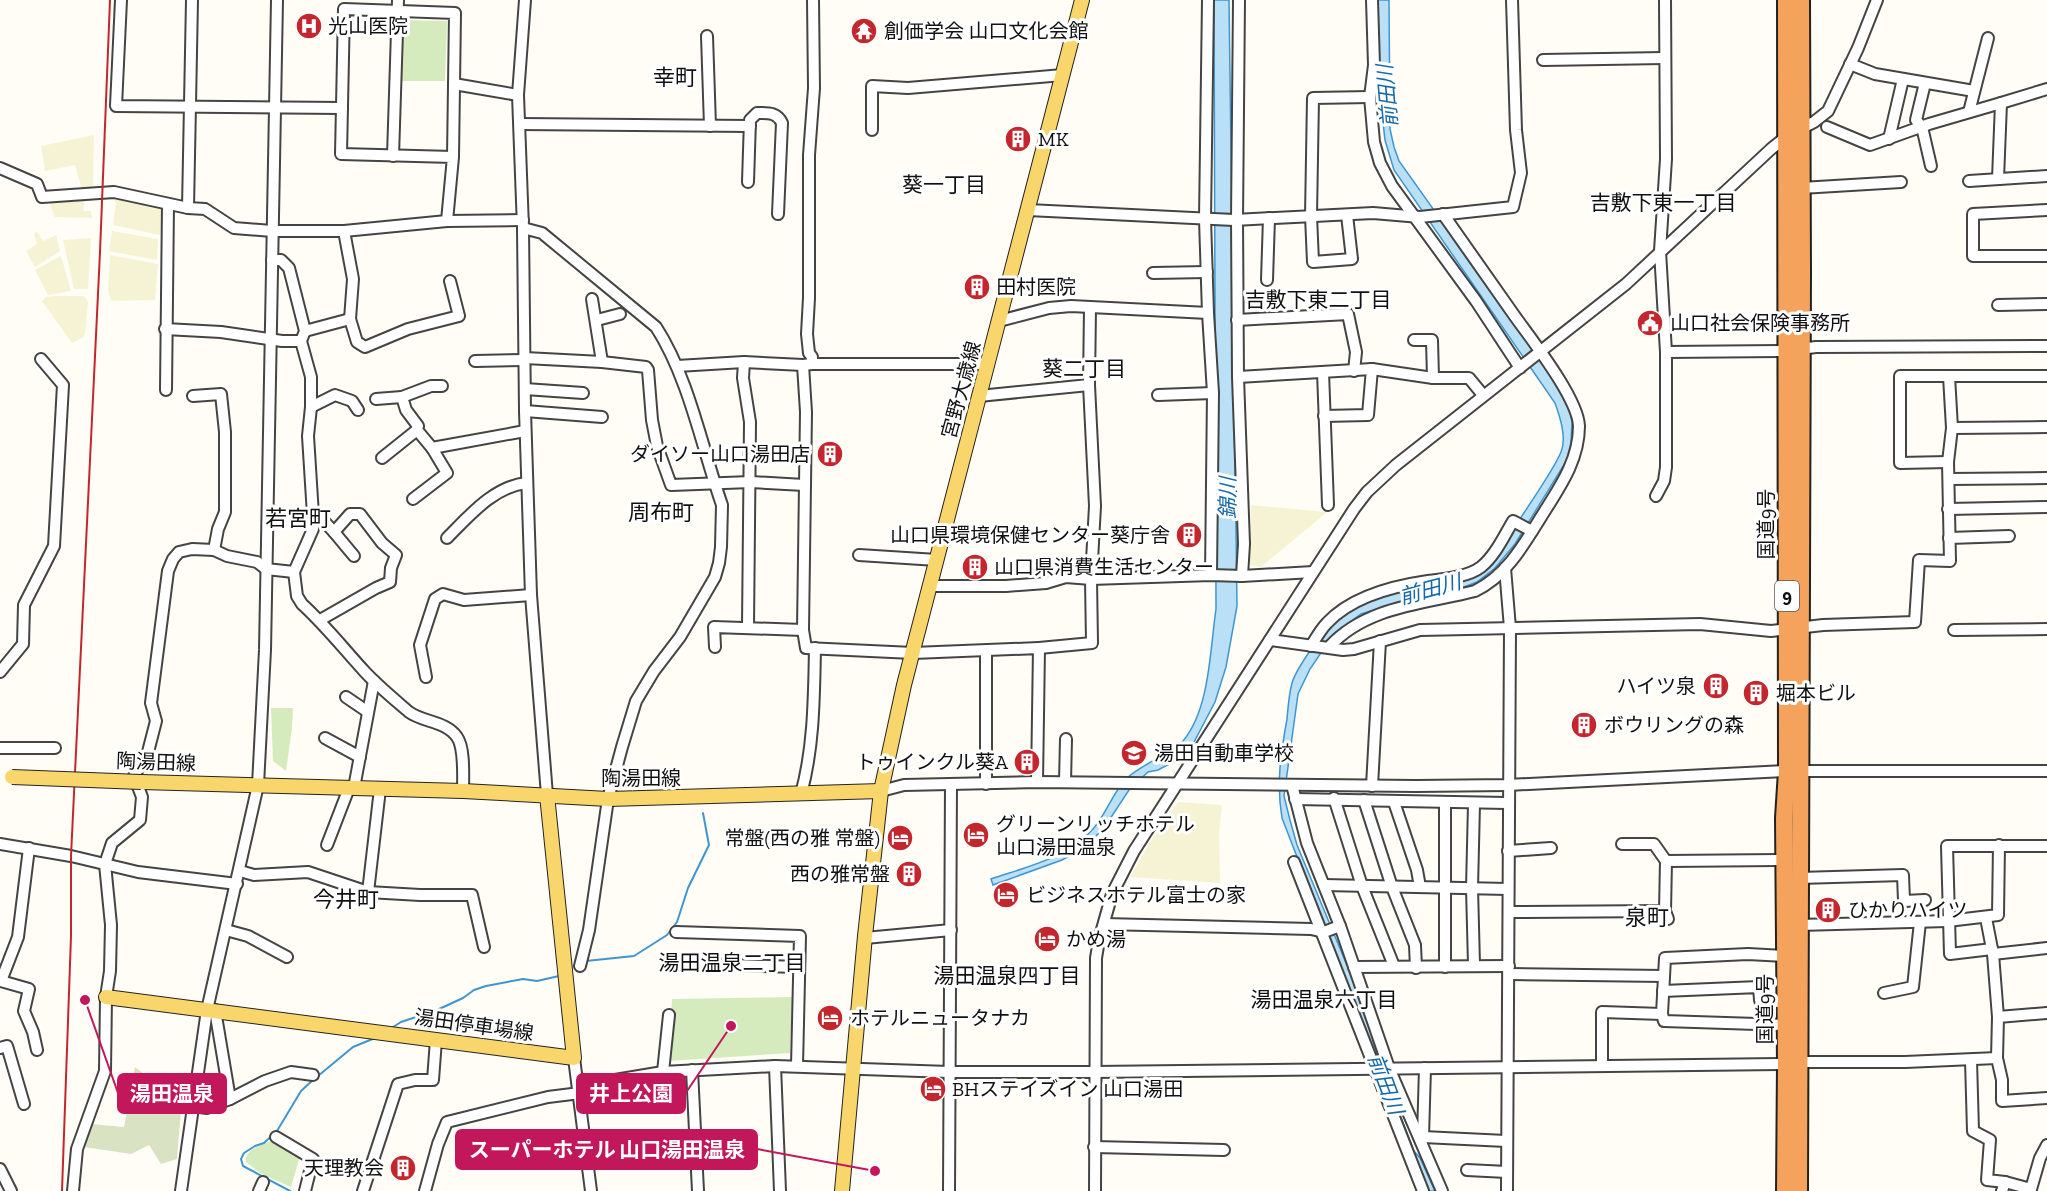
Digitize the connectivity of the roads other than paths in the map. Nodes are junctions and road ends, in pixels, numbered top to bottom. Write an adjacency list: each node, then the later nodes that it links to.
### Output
1 (121, 0): 31 (street)
2 (192, 0): 31 (street)
3 (277, 0): 30 (street)
4 (525, 0): 27 (street)
5 (813, 0): 98 (street)
6 (1082, 0): 21 (main road, 宮野大歳線)
7 (1208, 0): 62 (street)
8 (1239, 0): 63 (street)
9 (1372, 0): 28 (street)
10 (1512, 0): 57 (street)
11 (1665, 0): 18 (street)
12 (1786, 0): 40 (highway, 国道9号 / 9)
13 (1801, 0): 40 (highway, 国道9号 / 9)
14 (1877, 0): 20 (street)
15 (398, 5): 24 (street); 32 (street); 42 (street)
16 (707, 36): 35 (street)
17 (1988, 38): 26 (street)
18 (1664, 58): 19 (street); 68 (street)
19 (1543, 60)
20 (1850, 64): 22 (street); 40 (street)
21 (1063, 75): 39 (street); 54 (main road, 宮野大歳線)
22 (1903, 79): 23 (street); 41 (street)
23 (1924, 83): 26 (street); 38 (street)
24 (454, 84): 27 (street); 43 (street)
25 (2047, 89): 29 (street)
26 (1974, 91): 33 (street)
27 (518, 95): 34 (street)
28 (1370, 97): 59 (street); 60 (street)
29 (2001, 103): 33 (street); 47 (street)
30 (276, 106): 31 (street); 32 (street); 66 (street)
31 (191, 107): 53 (street)
32 (342, 108): 42 (street)
33 (1969, 112): 38 (street)
34 (520, 124): 35 (street); 65 (street)
35 (710, 126): 36 (street)
36 (750, 126): 48 (street); 56 (street)
37 (1827, 127): 41 (street)
38 (1922, 127): 41 (street); 44 (street)
39 (872, 130)
40 (1793, 132): 51 (highway, 国道9号 / 9); 68 (street); 90 (highway, 国道9号 / 9)
41 (1889, 139)
42 (393, 156): 43 (street)
43 (453, 157): 64 (street)
44 (1930, 166)
45 (0, 168): 52 (street)
46 (2047, 176): 47 (street)
47 (1998, 179): 50 (street)
48 (748, 182)
49 (1901, 182): 51 (street)
50 (1969, 182)
51 (1801, 188): 90 (highway, 国道9号 / 9)
52 (168, 204): 53 (street); 85 (street)
53 (188, 208): 66 (street)
54 (1028, 210): 62 (street); 84 (main road, 宮野大歳線)
55 (2047, 210): 69 (street)
56 (778, 214)
57 (1443, 214): 60 (street); 91 (street)
58 (1347, 215): 59 (street); 59 (street); 60 (street)
59 (1311, 216): 61 (street)
60 (1418, 217): 101 (street)
61 (1269, 218): 63 (street); 73 (street)
62 (1205, 219): 63 (street); 71 (street)
63 (1235, 220): 83 (street)
64 (447, 221): 65 (street); 67 (street)
65 (523, 224): 94 (street); 100 (street)
66 (272, 231): 67 (street); 70 (street)
67 (344, 231): 81 (street)
68 (1660, 251): 91 (street); 92 (street)
69 (2047, 256)
70 (272, 260): 86 (street); 87 (street)
71 (1208, 272): 72 (street); 79 (street)
72 (1153, 273)
73 (1267, 280)
74 (450, 281): 81 (street)
75 (592, 299): 82 (street)
76 (2047, 304): 77 (street)
77 (1998, 305)
78 (1090, 308): 79 (street); 84 (street); 109 (street)
79 (1208, 313): 114 (street)
80 (620, 314): 82 (street)
81 (350, 319): 86 (street)
82 (597, 320): 96 (street)
83 (1237, 320): 103 (street); 107 (street)
84 (999, 321): 99 (main road, 宮野大歳線)
85 (165, 329): 87 (street); 112 (street)
86 (303, 336): 87 (street); 121 (street)
87 (270, 340): 155 (street)
88 (1414, 340): 108 (street)
89 (2047, 346): 90 (street)
90 (1795, 350): 92 (street); 166 (highway, 国道9号 / 9)
91 (1540, 352): 101 (street); 145 (street)
92 (1666, 352): 139 (street)
93 (41, 359): 179 (street)
94 (524, 359): 95 (street); 96 (street); 111 (street)
95 (475, 361)
96 (602, 362): 137 (street)
97 (744, 362): 98 (street); 100 (street); 135 (street)
98 (808, 364): 99 (street); 138 (street)
99 (988, 364): 118 (main road, 宮野大歳線)
100 (677, 366): 137 (street)
101 (1520, 368): 116 (street)
102 (1372, 369): 103 (street); 108 (street); 124 (street)
103 (1354, 371): 104 (street)
104 (1323, 372): 107 (street); 124 (street)
105 (1949, 376): 106 (street); 127 (street); 132 (street)
106 (2047, 376)
107 (1238, 377): 159 (street)
108 (1433, 378): 116 (street)
109 (1089, 385): 118 (street); 160 (street)
110 (442, 386): 119 (street)
111 (525, 389): 113 (street); 123 (street)
112 (166, 390)
113 (583, 393)
114 (1213, 393): 115 (street); 158 (street)
115 (1158, 395)
116 (1484, 395): 157 (street)
117 (193, 396): 150 (street)
118 (979, 396): 153 (main road, 宮野大歳線)
119 (402, 397): 120 (street); 128 (street)
120 (376, 399)
121 (311, 407): 122 (street); 144 (street)
122 (358, 410)
123 (525, 411): 125 (street); 129 (street)
124 (1324, 416): 141 (street)
125 (602, 417)
126 (2047, 427): 127 (street)
127 (1952, 428): 132 (street)
128 (417, 430): 130 (street); 131 (street)
129 (525, 431): 130 (street); 136 (street)
130 (432, 448): 140 (street)
131 (382, 458)
132 (1948, 462): 134 (street)
133 (2047, 478): 134 (street)
134 (1949, 479): 143 (street)
135 (751, 482): 137 (street); 138 (street); 164 (street)
136 (527, 483): 148 (street); 162 (street)
137 (714, 483): 208 (street)
138 (804, 484): 168 (street)
139 (1656, 496)
140 (413, 499)
141 (1328, 505)
142 (2047, 507): 143 (street)
143 (1948, 509): 149 (street)
144 (313, 515): 146 (street); 156 (street)
145 (1532, 531): 154 (street); 172 (street)
146 (334, 532): 152 (street); 163 (street)
147 (2009, 536): 149 (street)
148 (447, 538)
149 (1949, 538): 166 (street)
150 (214, 550): 155 (street); 226 (street)
151 (859, 555): 153 (street)
152 (354, 556)
153 (937, 560): 161 (main road, 宮野大歳線)
154 (1505, 568): 165 (street); 174 (street)
155 (266, 569): 156 (street); 197 (street)
156 (294, 572): 163 (street)
157 (1313, 572): 159 (street); 170 (street)
158 (1212, 575): 159 (street); 160 (street)
159 (1242, 576)
160 (1091, 579): 161 (street); 176 (street)
161 (930, 586): 178 (main road, 宮野大歳線)
162 (531, 595): 180 (street); 206 (street)
163 (320, 620): 181 (street)
164 (748, 627): 168 (street); 173 (street)
165 (1510, 628): 166 (street); 171 (street); 199 (street)
166 (1794, 629): 190 (highway, 国道9号 / 9)
167 (2047, 629): 169 (street)
168 (803, 630): 175 (street)
169 (1954, 630)
170 (1270, 640): 172 (street); 196 (street)
171 (1380, 642): 174 (street); 200 (street)
172 (1311, 646): 174 (street)
173 (715, 647)
174 (1329, 647)
175 (815, 648): 178 (street); 205 (street)
176 (1039, 648): 177 (street); 192 (street)
177 (986, 651): 178 (street); 195 (street)
178 (913, 653): 204 (main road, 宮野大歳線)
179 (0, 672)
180 (426, 677)
181 (374, 681): 183 (street); 203 (street)
182 (346, 697): 183 (street)
183 (368, 712): 188 (street)
184 (325, 738): 188 (street)
185 (1066, 739): 193 (street)
186 (0, 748): 187 (street)
187 (55, 748)
188 (360, 757): 201 (street)
189 (2047, 771): 190 (street)
190 (1794, 772): 199 (street); 223 (highway, 国道9号 / 9); 228 (highway, 国道9号 / 9)
191 (6, 777): 197 (main road, 陶湯田線, bridge)
192 (1038, 782): 193 (street); 195 (street)
193 (1065, 782): 196 (street)
194 (951, 784): 195 (street); 204 (street); 247 (street)
195 (986, 784)
196 (1176, 784): 198 (street); 243 (street)
197 (258, 785): 201 (main road, 陶湯田線); 227 (street)
198 (1291, 785): 200 (street); 209 (street)
199 (1508, 785): 200 (street); 213 (street)
200 (1372, 786)
201 (351, 788): 202 (main road, 陶湯田線); 217 (street)
202 (380, 789): 203 (main road, 陶湯田線); 237 (street)
203 (463, 791): 206 (main road, 陶湯田線)
204 (881, 791): 205 (main road, 陶湯田線); 250 (main road)
205 (801, 794): 208 (main road, 陶湯田線)
206 (548, 795): 208 (main road, 陶湯田線); 279 (main road)
207 (1334, 798): 209 (street); 210 (street); 231 (street)
208 (609, 799): 258 (street)
209 (1295, 799): 230 (street)
210 (1364, 800): 211 (street); 232 (street)
211 (1394, 802): 212 (street); 233 (street)
212 (1445, 803): 214 (street); 234 (street)
213 (1508, 803): 214 (street); 222 (street)
214 (1474, 804): 235 (street)
215 (0, 844): 220 (street)
216 (1622, 844): 224 (street)
217 (327, 845)
218 (1998, 845): 219 (street); 240 (street); 241 (street)
219 (2047, 846)
220 (29, 848): 226 (street); 278 (street)
221 (1551, 848): 222 (street)
222 (1508, 851): 236 (street)
223 (1785, 860): 224 (street); 254 (highway, 国道9号 / 9)
224 (1666, 861): 239 (street)
225 (1294, 862): 248 (street)
226 (105, 864): 229 (street); 268 (street)
227 (240, 871): 229 (street); 237 (street)
228 (1799, 878): 238 (street); 244 (highway, 国道9号 / 9)
229 (237, 884): 246 (street)
230 (1324, 885): 231 (street); 245 (street)
231 (1362, 886): 232 (street); 259 (street)
232 (1392, 887): 233 (street); 263 (street)
233 (1420, 887): 234 (street)
234 (1444, 887): 235 (street); 261 (street)
235 (1472, 888): 236 (street); 257 (street)
236 (1508, 889): 239 (street)
237 (368, 892): 251 (street)
238 (1925, 900)
239 (1509, 912): 264 (street)
240 (1986, 918): 241 (street); 253 (street)
241 (1948, 921): 242 (street); 253 (street)
242 (1920, 922): 244 (street); 267 (street)
243 (1104, 924): 248 (street); 294 (street)
244 (1799, 925): 282 (highway, 国道9号 / 9)
245 (1340, 926): 248 (street); 260 (street)
246 (226, 930): 255 (street); 270 (street)
247 (951, 930): 250 (street); 293 (street)
248 (1322, 931): 289 (street)
249 (676, 932): 262 (street)
250 (865, 938): 286 (main road)
251 (484, 948)
252 (2047, 948): 253 (street)
253 (1992, 951): 274 (street)
254 (1786, 956): 265 (street); 269 (highway, 国道9号 / 9)
255 (286, 957)
256 (670, 963): 262 (street)
257 (1474, 965): 261 (street); 264 (street)
258 (580, 966)
259 (1394, 966): 260 (street); 263 (street)
260 (1354, 967): 290 (street)
261 (1445, 967): 263 (street)
262 (798, 968): 284 (street)
263 (1416, 968)
264 (1509, 970): 265 (street); 288 (street)
265 (1664, 976): 266 (street)
266 (1664, 991): 269 (street); 272 (street)
267 (1884, 993)
268 (106, 998): 270 (main road, 湯田停車場線); 312 (street)
269 (1786, 1003): 275 (highway, 国道9号 / 9)
270 (211, 1010): 276 (main road, 湯田停車場線); 298 (street); 300 (street)
271 (2047, 1013): 274 (street)
272 (1662, 1014): 275 (street); 285 (street)
273 (669, 1015): 292 (street)
274 (1998, 1017): 280 (street)
275 (1785, 1025): 282 (highway, 国道9号 / 9)
276 (436, 1040): 279 (main road, 湯田停車場線); 315 (street)
277 (0, 1048): 299 (street)
278 (37, 1050)
279 (574, 1058): 296 (street)
280 (1997, 1058): 281 (street); 297 (street)
281 (1971, 1060): 282 (street); 310 (street)
282 (1793, 1063): 285 (street); 326 (highway, 国道9号 / 9); 327 (highway, 国道9号 / 9)
283 (775, 1066): 284 (street); 291 (street); 319 (street)
284 (797, 1066): 286 (street)
285 (1602, 1066): 288 (street)
286 (854, 1068): 293 (street); 320 (main road)
287 (1425, 1068): 288 (street); 290 (street); 301 (street)
288 (1506, 1068): 303 (street)
289 (1375, 1069): 290 (street); 294 (street); 323 (street)
290 (1388, 1069): 301 (street)
291 (692, 1070): 292 (street); 318 (street)
292 (663, 1072): 296 (street)
293 (949, 1072): 294 (street); 321 (street)
294 (1094, 1072): 304 (street)
295 (313, 1075): 298 (street)
296 (579, 1089): 316 (street); 317 (street)
297 (2047, 1098)
298 (230, 1099): 300 (street)
299 (24, 1104)
300 (193, 1106): 313 (street)
301 (1421, 1136): 303 (street); 324 (street)
302 (276, 1137): 314 (street)
303 (1506, 1141): 309 (street)
304 (1094, 1147): 306 (street); 322 (street)
305 (2046, 1149): 310 (street)
306 (1224, 1150)
307 (0, 1169): 311 (street)
308 (1467, 1170): 309 (street)
309 (1507, 1172): 325 (street)
310 (2004, 1187)
311 (11, 1191)
312 (74, 1191)
313 (181, 1191)
314 (305, 1191)
315 (363, 1191)
316 (425, 1191)
317 (591, 1191)
318 (698, 1191)
319 (780, 1191)
320 (842, 1191)
321 (949, 1191)
322 (1095, 1191)
323 (1423, 1191)
324 (1442, 1191)
325 (1507, 1191)
326 (1785, 1191)
327 (1799, 1191)

